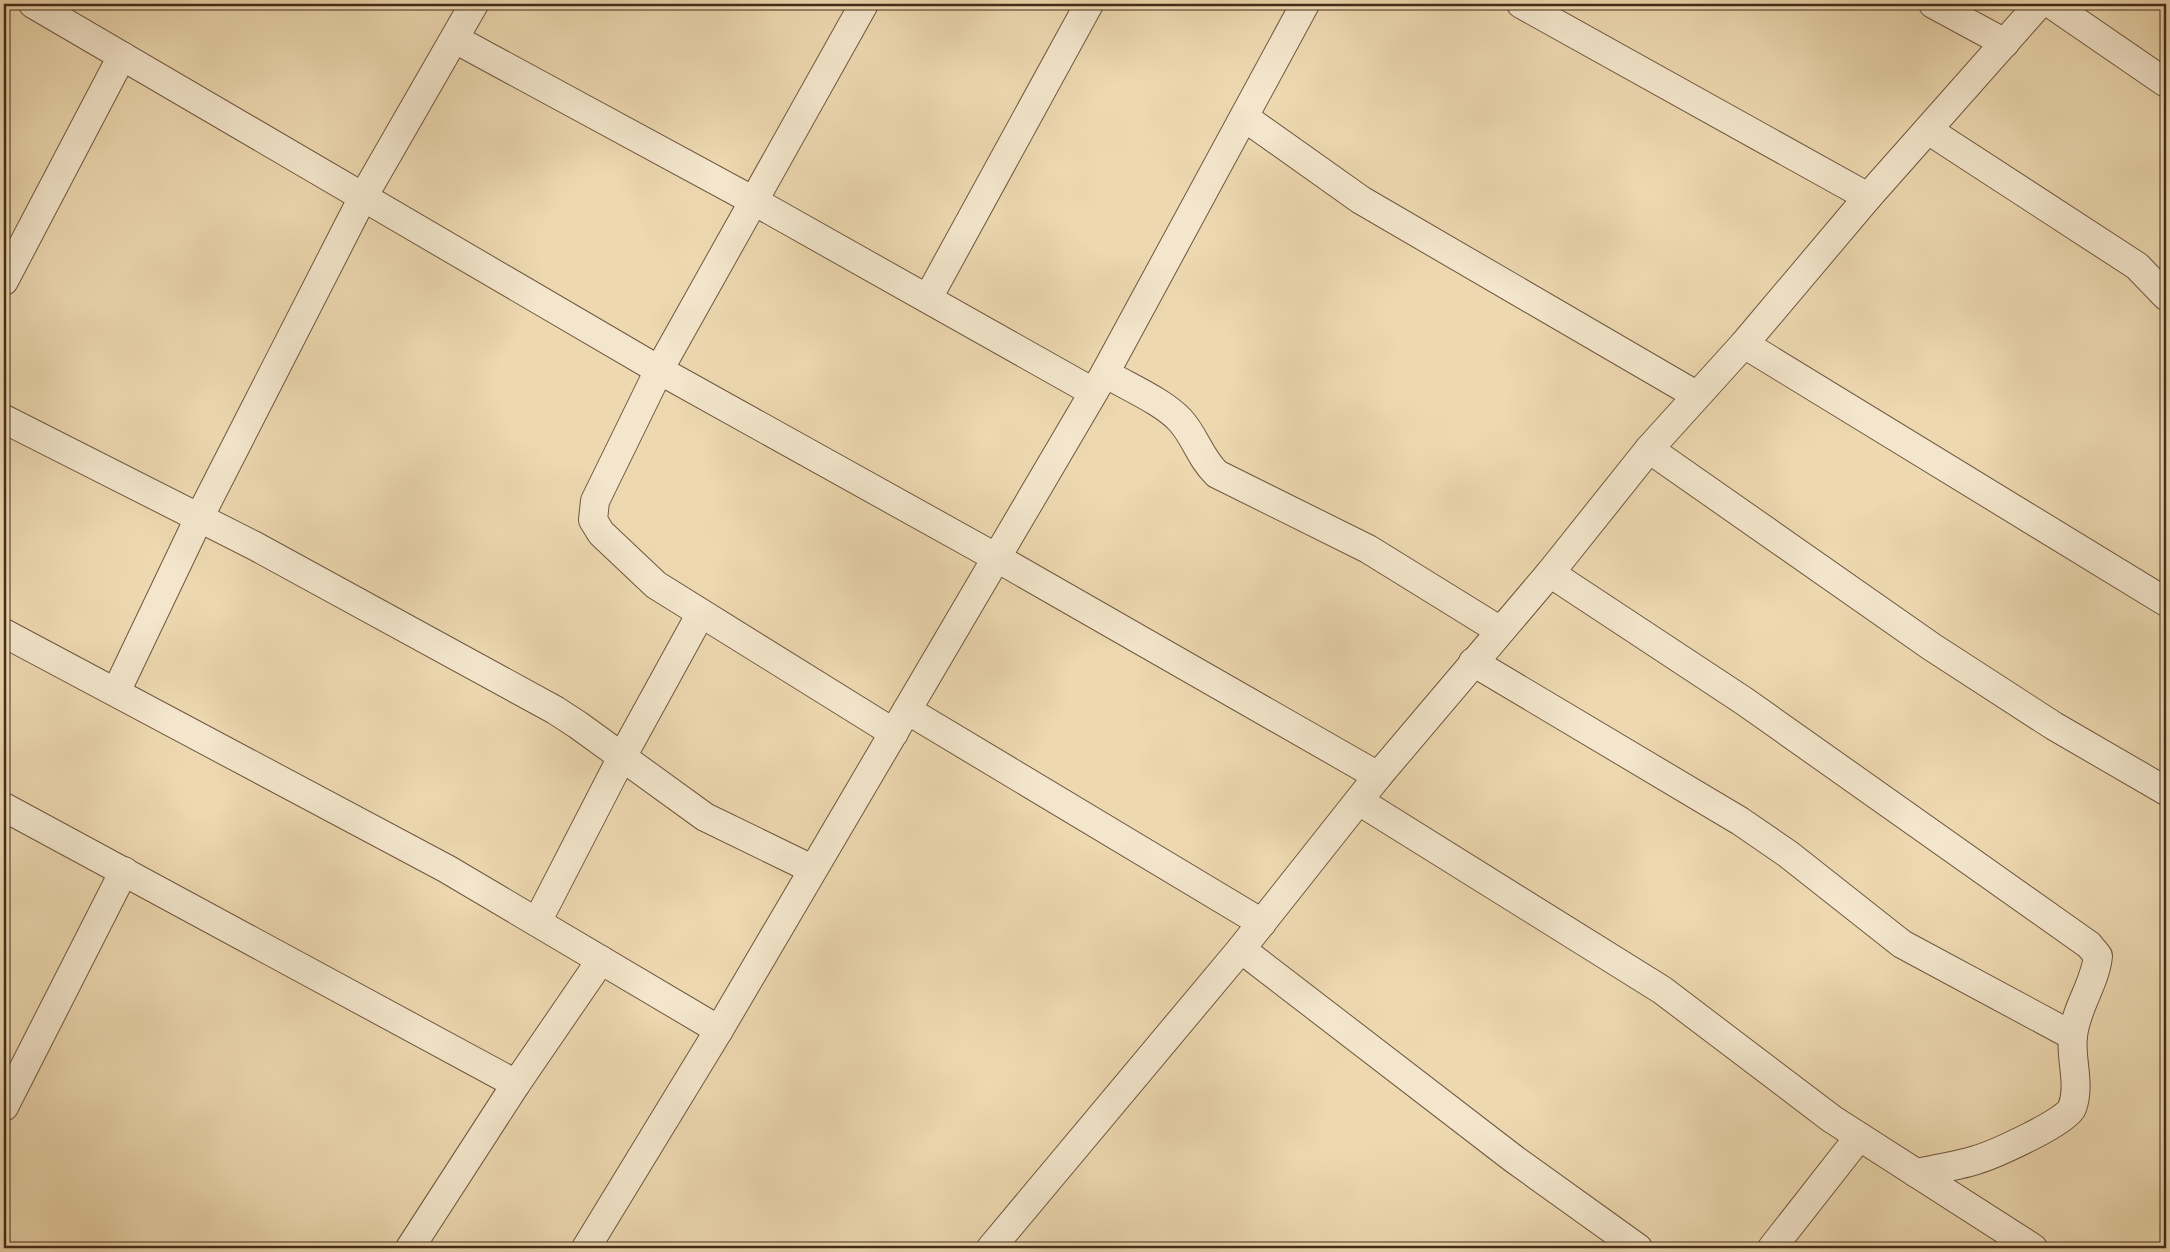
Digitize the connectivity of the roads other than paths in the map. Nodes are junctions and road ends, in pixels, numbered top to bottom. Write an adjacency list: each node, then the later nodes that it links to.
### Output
1 (32, 4): 12 (street)
2 (474, 4): 10 (street)
3 (864, 4): 18 (street)
4 (1089, 4): 21 (street)
5 (1305, 4): 14 (street)
6 (1521, 4): 17 (street)
7 (1934, 4): 11 (street)
8 (2039, 4): 11 (street)
9 (2051, 4): 13 (street)
10 (455, 39): 16 (street); 18 (street)
11 (2005, 44): 15 (street)
12 (122, 56): 16 (street); 19 (street)
13 (2166, 83)
14 (1244, 117): 24 (street); 25 (street)
15 (1928, 130): 17 (street); 20 (street)
16 (363, 197): 23 (street); 28 (street)
17 (1868, 197): 22 (street)
18 (752, 200): 21 (street); 23 (street)
19 (4, 281)
20 (2166, 296)
21 (928, 298): 24 (street)
22 (1744, 344): 25 (street); 31 (street)
23 (659, 370): 29 (street); 32 (street)
24 (1099, 382): 29 (street); 33 (street)
25 (1696, 395): 27 (street)
26 (4, 419): 28 (street)
27 (1649, 449): 30 (street); 40 (street)
28 (199, 518): 36 (street); 38 (street)
29 (997, 558): 37 (street); 39 (street)
30 (1550, 573): 33 (street); 50 (street)
31 (2166, 602)
32 (700, 615): 37 (street); 38 (street)
33 (1499, 630): 35 (street)
34 (4, 633): 36 (street)
35 (1473, 662): 39 (street); 50 (street)
36 (116, 692): 45 (street)
37 (900, 721): 43 (street); 46 (street)
38 (622, 757): 43 (street); 45 (street)
39 (1378, 776): 41 (street)
40 (2166, 790)
41 (1359, 801): 46 (street); 53 (street)
42 (4, 807): 44 (street)
43 (812, 869): 49 (street)
44 (124, 871): 51 (street); 52 (street)
45 (537, 922): 48 (street)
46 (1262, 923): 47 (street)
47 (1241, 950): 57 (street); 58 (street)
48 (601, 960): 49 (street); 51 (street)
49 (719, 1030): 56 (street)
50 (2073, 1036): 54 (street)
51 (516, 1084): 55 (street)
52 (4, 1107)
53 (1859, 1137): 54 (street); 59 (street)
54 (1916, 1173): 60 (street)
55 (410, 1248)
56 (586, 1248)
57 (991, 1248)
58 (1638, 1248)
59 (1772, 1248)
60 (2033, 1248)

